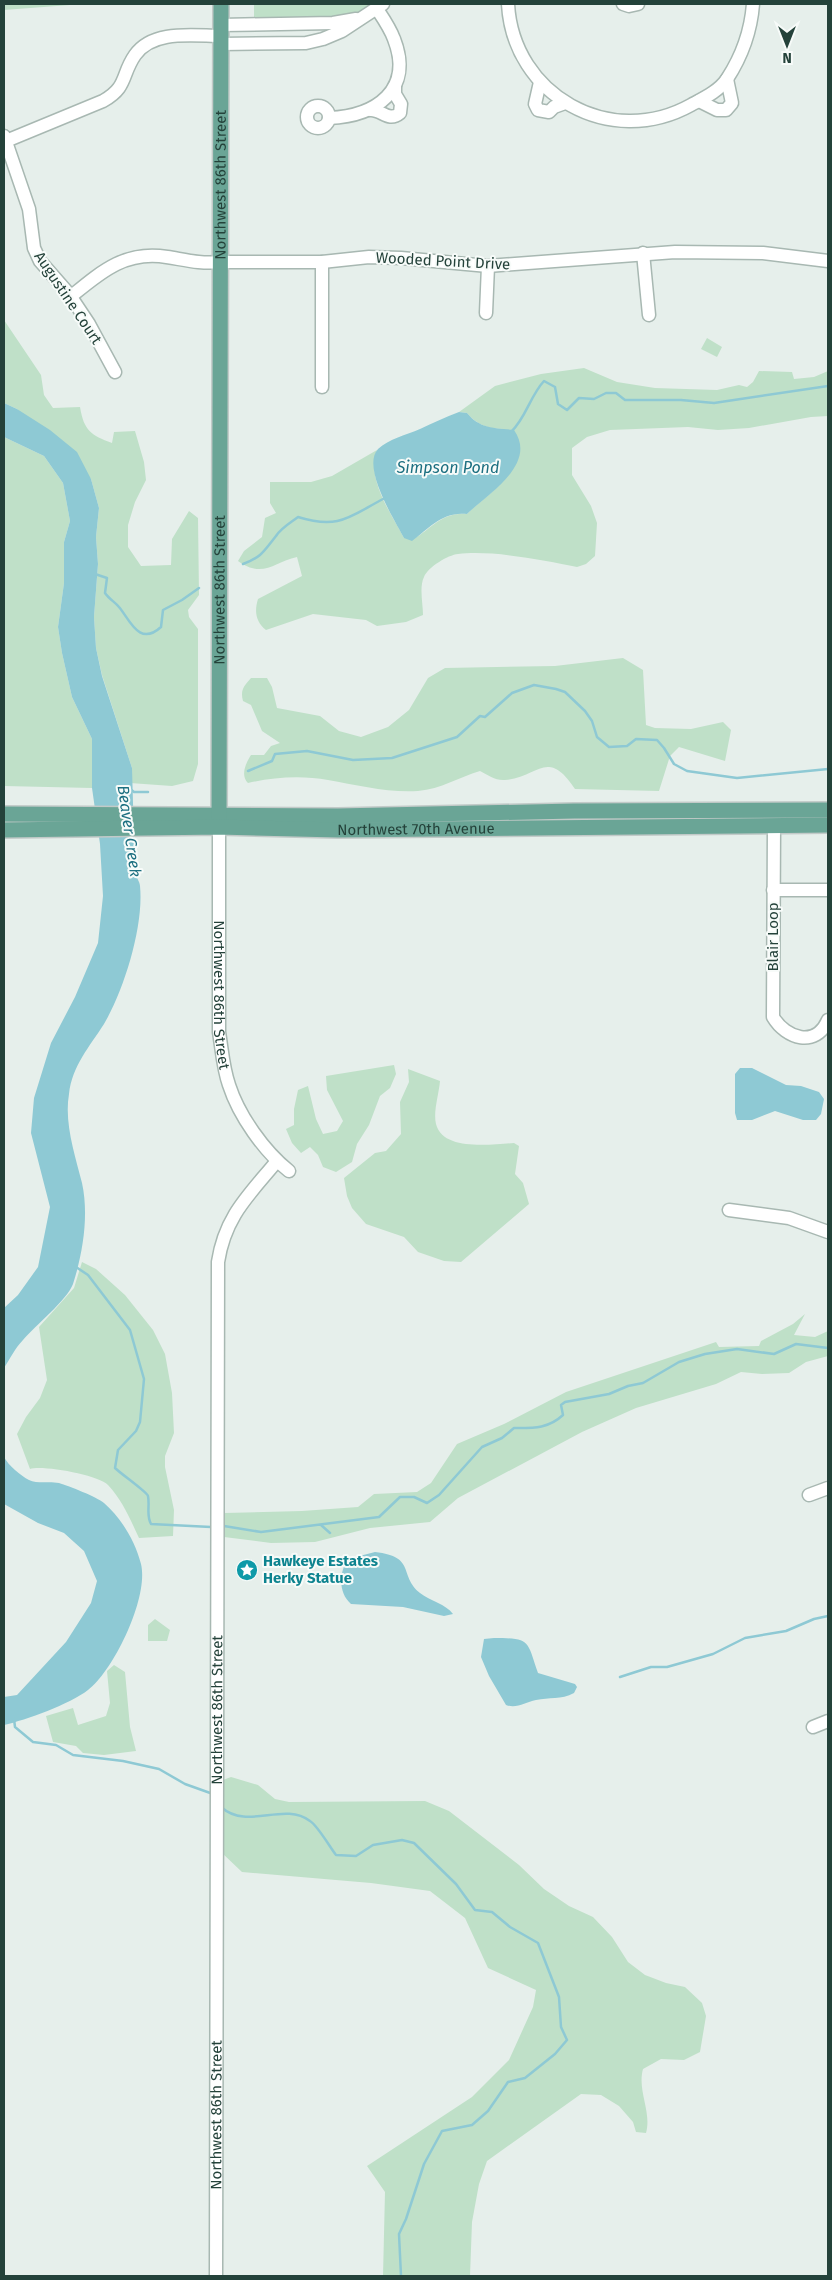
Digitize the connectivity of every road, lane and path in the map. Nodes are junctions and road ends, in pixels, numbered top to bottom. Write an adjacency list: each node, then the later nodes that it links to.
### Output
1 (221, 4): 8 (main road, Northwest 86th Street)
2 (508, 4): 10 (street)
3 (623, 4): 4 (street)
4 (638, 4)
5 (753, 4): 9 (street)
6 (380, 6): 7 (street); 11 (street)
7 (358, 18): 8 (street); 8 (street)
8 (221, 35): 16 (street); 19 (main road, Northwest 86th Street)
9 (727, 79): 12 (street); 12 (street)
10 (540, 82): 13 (street); 13 (street)
11 (395, 86): 14 (street); 14 (street)
12 (699, 101): 13 (street)
13 (565, 103)
14 (370, 110): 15 (street)
15 (330, 118)
16 (5, 138): 22 (street, Augustine Court)
17 (644, 253): 18 (street, Wooded Point Drive); 21 (street, Wooded Point Drive); 24 (street)
18 (828, 261)
19 (220, 262): 20 (street, Wooded Point Drive); 22 (street, Wooded Point Drive); 31 (main road, Northwest 86th Street)
20 (322, 262): 21 (street, Wooded Point Drive); 26 (street)
21 (488, 266): 23 (street)
22 (68, 294): 25 (street, Augustine Court)
23 (486, 313)
24 (649, 315)
25 (115, 372)
26 (322, 387)
27 (828, 810): 28 (main road, Northwest 70th Avenue)
28 (603, 811): 31 (main road, Northwest 70th Avenue); 33 (street)
29 (4, 814): 30 (main road, Northwest 70th Avenue)
30 (70, 822): 31 (main road, Northwest 70th Avenue); 35 (main road, Northwest 70th Avenue)
31 (218, 822): 33 (main road, Northwest 70th Avenue); 39 (street, Northwest 86th Street)
32 (828, 825): 34 (main road, Northwest 70th Avenue)
33 (602, 826): 34 (main road, Northwest 70th Avenue)
34 (774, 826): 36 (street, Blair Loop)
35 (4, 830)
36 (773, 890): 37 (street); 38 (street, Blair Loop)
37 (828, 890)
38 (828, 1020)
39 (277, 1161): 40 (street, Northwest 86th Street); 47 (street, Northwest 86th Street)
40 (289, 1171)
41 (729, 1210): 42 (street)
42 (828, 1232)
43 (828, 1488): 44 (street)
44 (809, 1495)
45 (828, 1721): 46 (street)
46 (813, 1727)
47 (216, 2276)

